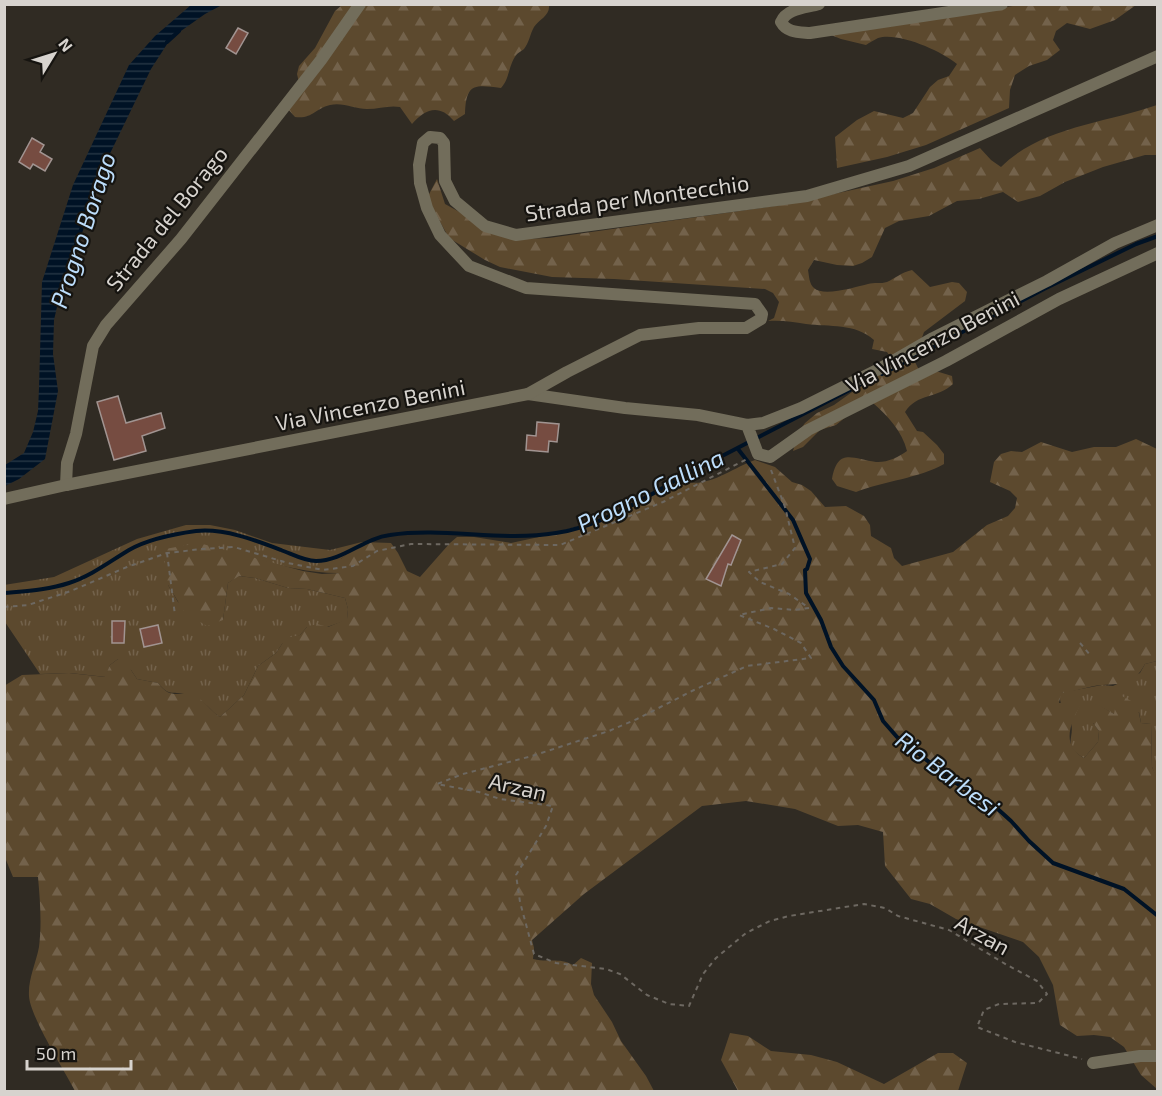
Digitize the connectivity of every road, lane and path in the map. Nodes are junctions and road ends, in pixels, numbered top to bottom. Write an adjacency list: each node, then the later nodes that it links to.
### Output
1 (360, 4): 10 (street, Strada del Borago)
2 (819, 4): 3 (street)
3 (1002, 4)
4 (1158, 56): 7 (street, Strada per Montecchio)
5 (1158, 225): 8 (street, Via Vincenzo Benini)
6 (1158, 253): 9 (street, Via Vincenzo Benini)
7 (528, 394): 8 (street, Via Vincenzo Benini); 10 (street, Via Vincenzo Benini)
8 (748, 428): 9 (street)
9 (762, 455): 12 (path); 18 (path, Arzan)
10 (66, 485): 11 (street, Via Vincenzo Benini)
11 (4, 499)
12 (167, 553): 13 (path); 14 (path)
13 (4, 608)
14 (175, 615)
15 (1080, 643): 16 (path)
16 (1090, 656)
17 (1158, 1056): 18 (street)
18 (1096, 1062)

